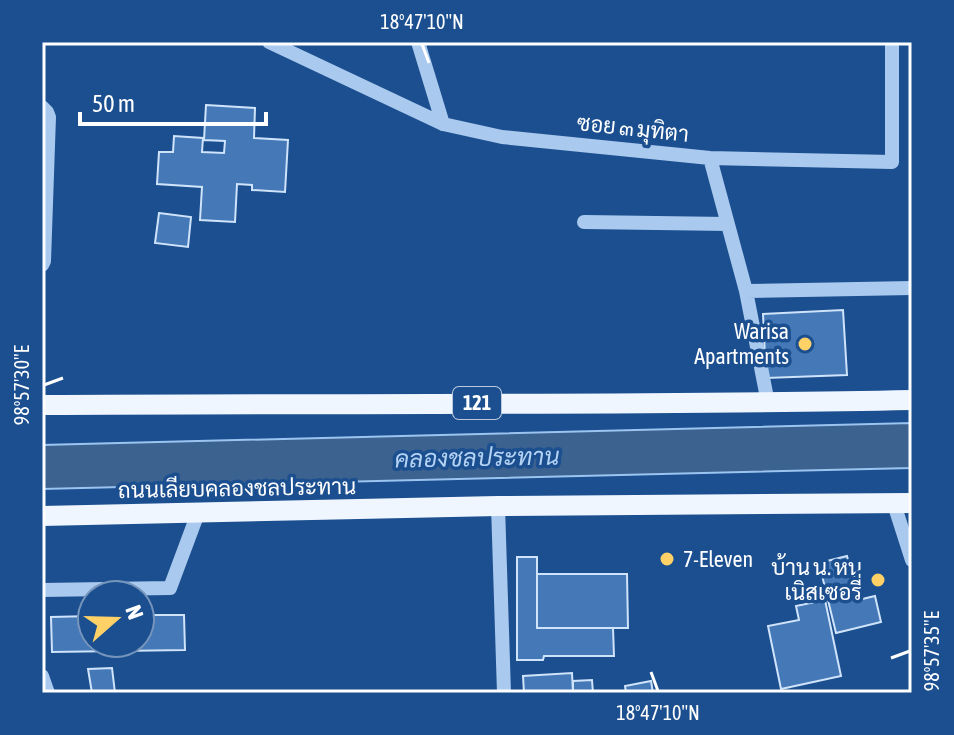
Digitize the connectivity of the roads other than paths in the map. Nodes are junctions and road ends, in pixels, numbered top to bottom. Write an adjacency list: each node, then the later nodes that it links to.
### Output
1 (269, 42): 5 (street, ซอย ๓ มุทิตา)
2 (418, 42): 5 (street)
3 (892, 42): 6 (street, ซอย ๓ มุทิตา)
4 (42, 107): 9 (street)
5 (443, 124): 6 (street, ซอย ๓ มุทิตา)
6 (710, 158): 8 (street)
7 (584, 222): 8 (street)
8 (728, 224): 11 (street)
9 (42, 265)
10 (912, 288): 11 (street)
11 (746, 291): 13 (street)
12 (912, 400): 13 (main road, 121)
13 (768, 403): 14 (main road, 121)
14 (42, 405)
15 (903, 503): 16 (main road, ถนนเลียบคลองชลประทาน); 19 (street)
16 (498, 506): 17 (main road, ถนนเลียบคลองชลประทาน); 23 (street)
17 (198, 513): 18 (main road, ถนนเลียบคลองชลประทาน); 20 (street)
18 (42, 516)
19 (912, 560)
20 (42, 590)
21 (42, 676): 22 (street)
22 (48, 693)
23 (504, 693)

